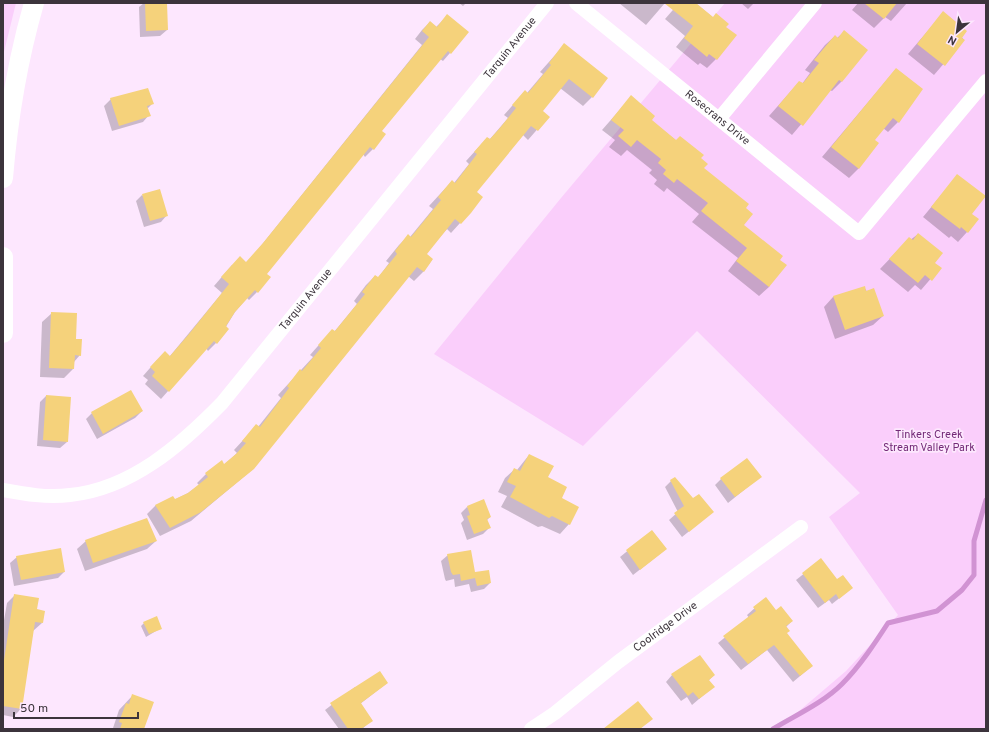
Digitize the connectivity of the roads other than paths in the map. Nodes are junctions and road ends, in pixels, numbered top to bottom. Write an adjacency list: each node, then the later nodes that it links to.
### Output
1 (34, 3): 7 (main road)
2 (547, 3): 10 (street, Tarquin Avenue)
3 (576, 3): 6 (street, Rosecrans Drive)
4 (815, 3): 6 (street)
5 (986, 81): 6 (street, Rosecrans Drive)
6 (720, 119)
7 (3, 178)
8 (3, 257): 9 (main road)
9 (3, 333)
10 (3, 490)
11 (801, 527): 12 (street, Coolridge Drive)
12 (532, 729)

